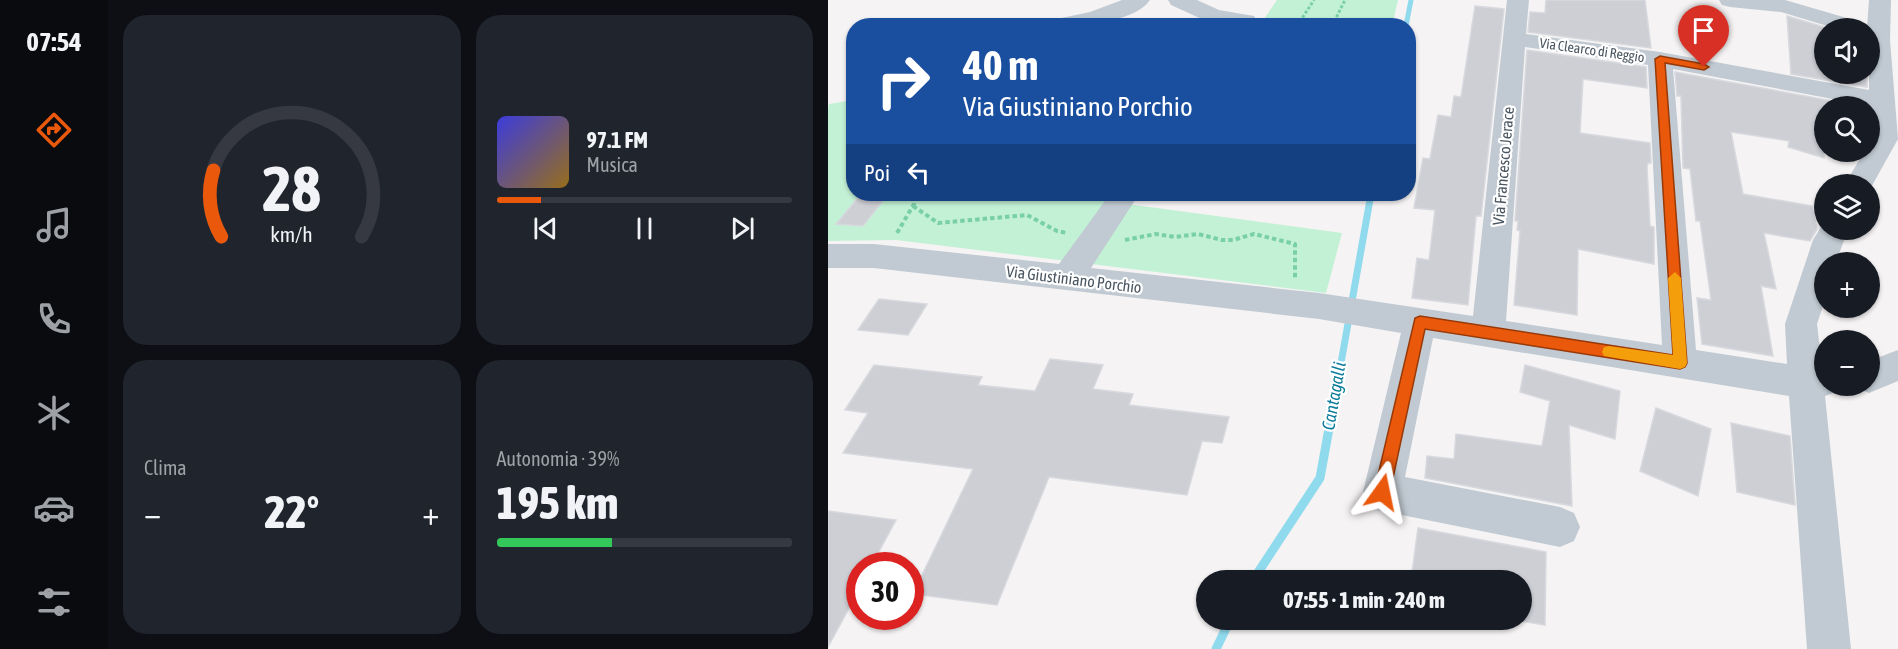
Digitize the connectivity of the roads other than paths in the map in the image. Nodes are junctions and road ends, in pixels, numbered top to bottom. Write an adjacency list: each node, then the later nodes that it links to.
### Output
1 (1138, 0): 8 (street)
2 (1147, 0): 9 (street)
3 (1179, 0): 10 (street)
4 (1260, 0): 11 (street)
5 (1518, 0): 14 (street, Via Francesco Jerace)
6 (1730, 0): 12 (street)
7 (1880, 0): 13 (street)
8 (1095, 18)
9 (1181, 18)
10 (1223, 18)
11 (1247, 18)
12 (1822, 18)
13 (1873, 18)
14 (1515, 39): 15 (street, Via Clearco di Reggio); 24 (street, Via Francesco Jerace)
15 (1660, 59): 17 (street, Via Clearco di Reggio); 25 (street)
16 (1880, 78): 17 (street)
17 (1888, 108): 18 (street)
18 (1865, 174)
19 (1120, 201): 22 (street)
20 (1828, 240): 28 (street)
21 (828, 256): 22 (street, Via Giustiniano Porchio)
22 (1067, 278): 23 (street, Via Giustiniano Porchio)
23 (1406, 320): 24 (street); 31 (street)
24 (1488, 333): 25 (street)
25 (1680, 363): 29 (street)
26 (1898, 365): 27 (street)
27 (1880, 372)
28 (1814, 378)
29 (1814, 382)
30 (1816, 396): 32 (street)
31 (1560, 527)
32 (1829, 649)

